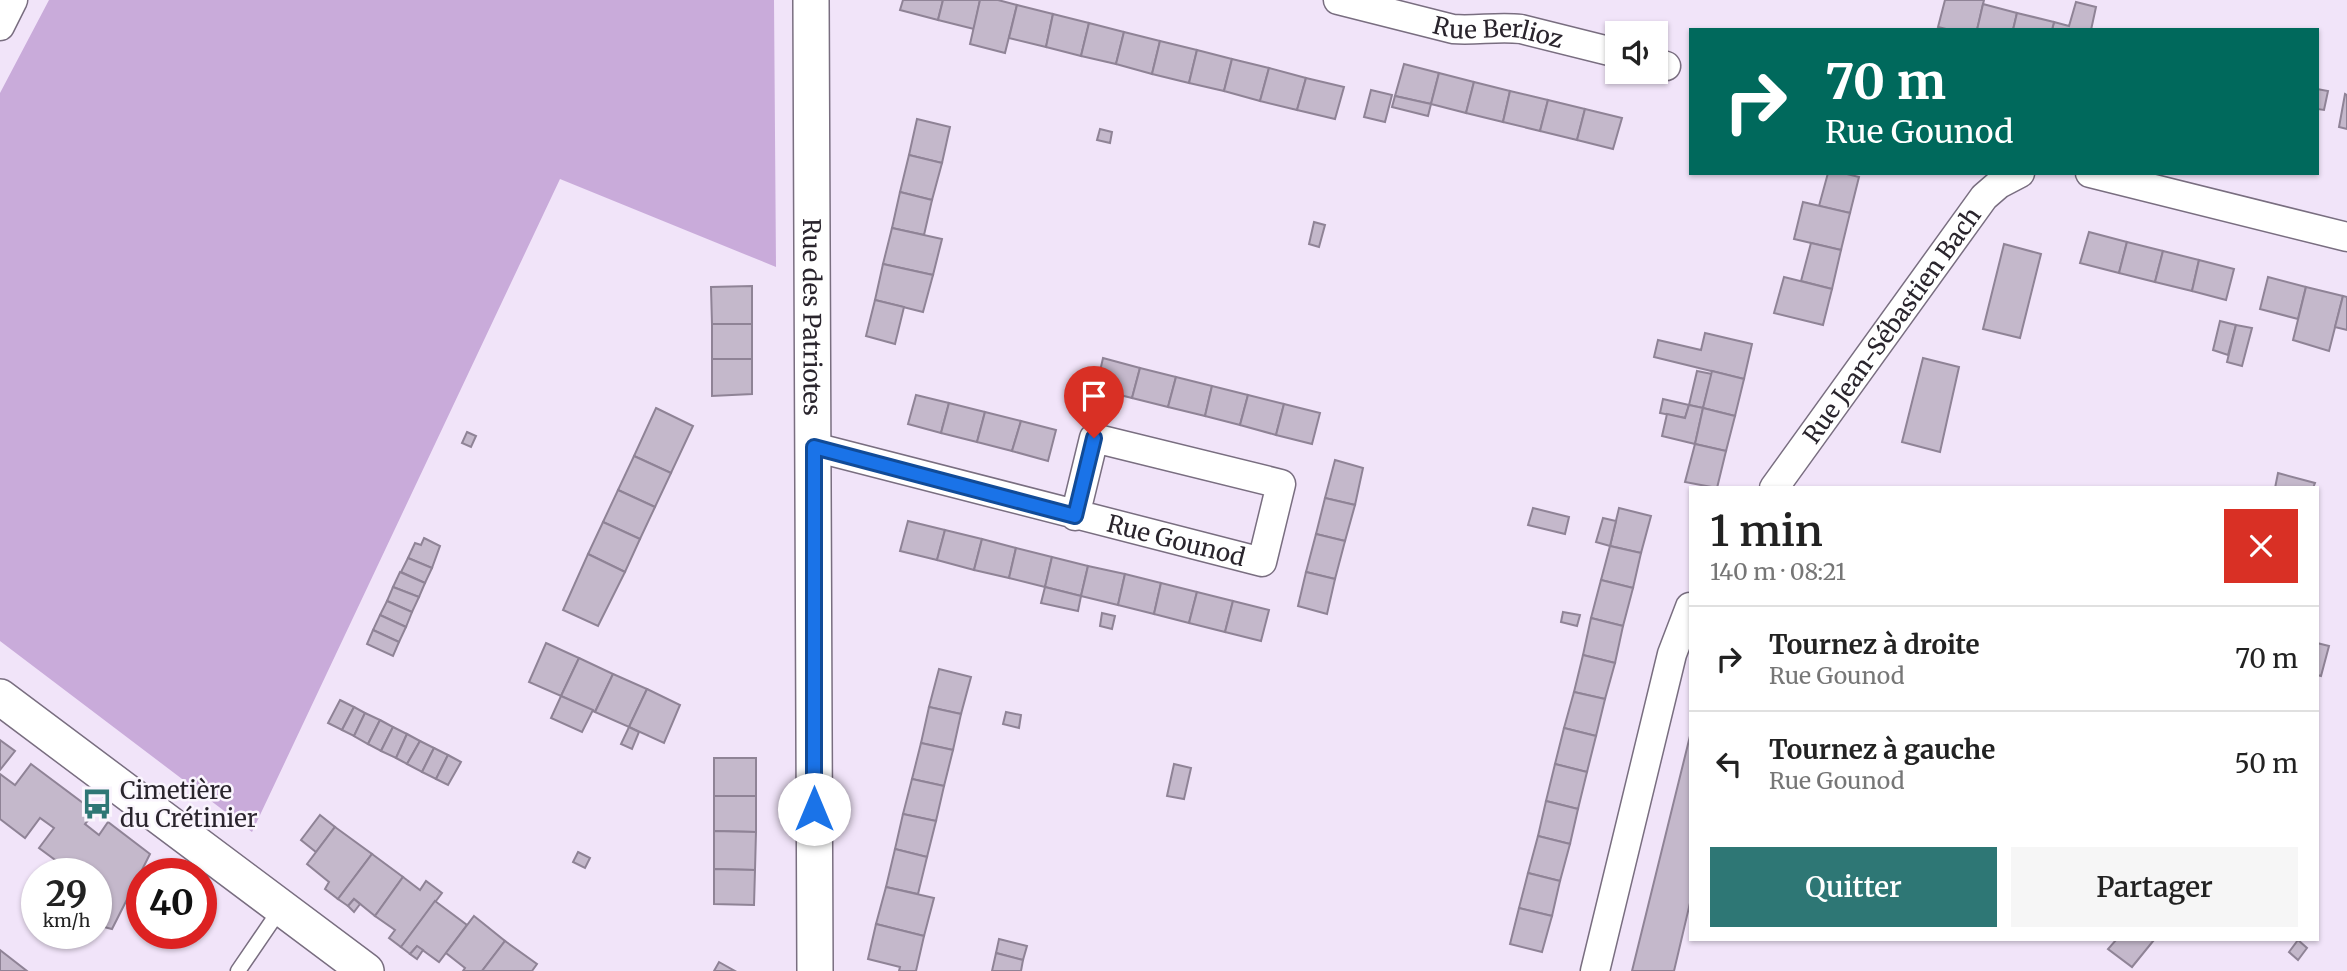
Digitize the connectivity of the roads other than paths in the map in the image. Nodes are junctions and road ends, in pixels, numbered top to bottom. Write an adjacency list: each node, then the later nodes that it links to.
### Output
1 (13, 0): 4 (street)
2 (811, 0): 9 (street, Rue des Patriotes)
3 (1338, 0): 5 (street, Rue Berlioz)
4 (0, 26)
5 (1605, 50)
6 (2016, 175): 10 (street, Rue Jean-Sébastien Bach)
7 (2098, 175): 8 (street)
8 (2347, 237)
9 (814, 447): 11 (street, Rue Gounod); 17 (street, Rue des Patriotes)
10 (1775, 486)
11 (1075, 516): 11 (street, Rue Gounod)
12 (1689, 610): 18 (street)
13 (0, 697): 14 (street)
14 (281, 908): 15 (lane); 16 (street)
15 (238, 971)
16 (366, 971)
17 (815, 971)
18 (1595, 971)

